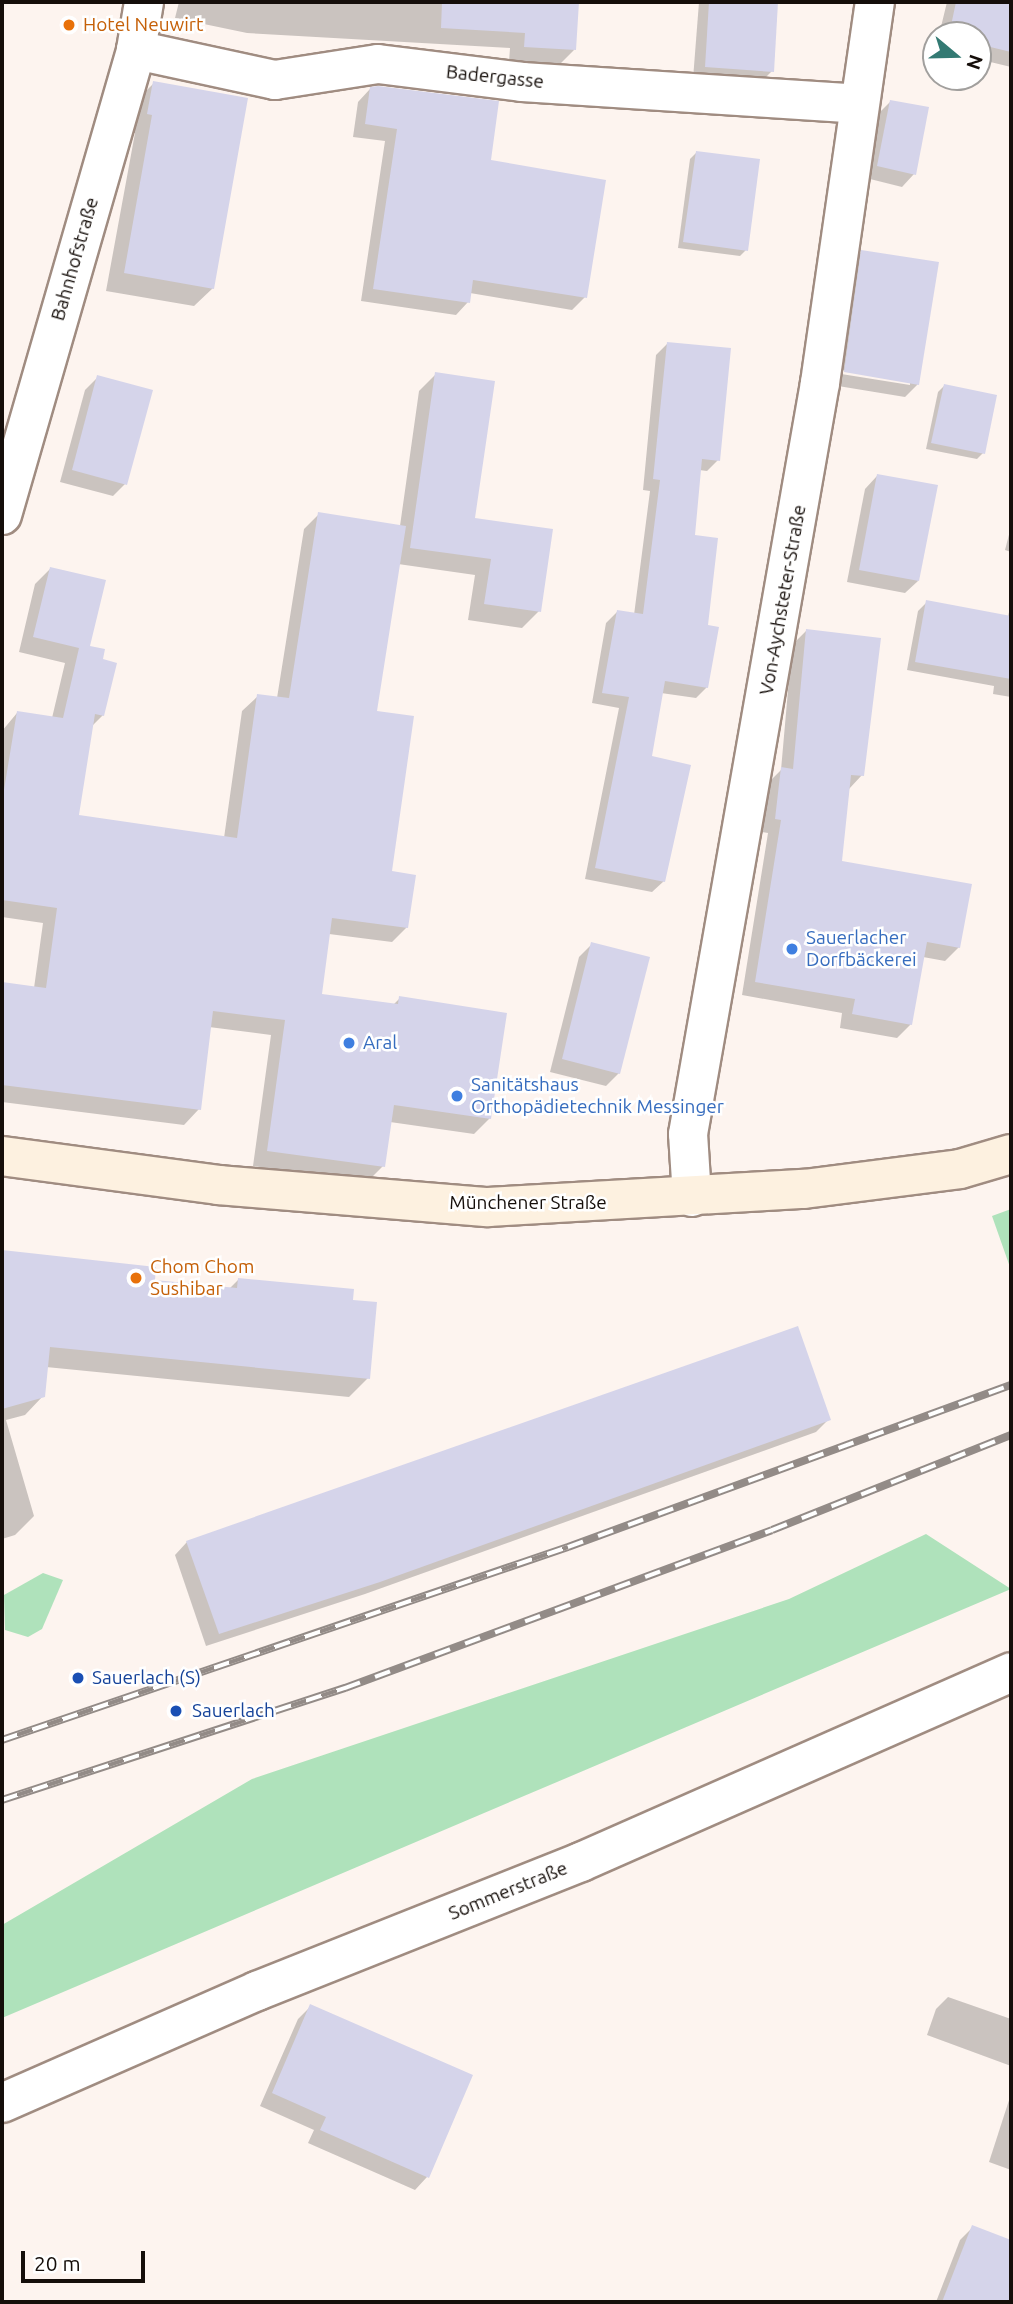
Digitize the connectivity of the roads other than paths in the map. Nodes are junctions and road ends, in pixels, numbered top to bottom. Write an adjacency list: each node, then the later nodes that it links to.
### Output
1 (145, 2): 3 (street, Bahnhofstraße)
2 (876, 2): 4 (street, Von-Aychsteter-Straße)
3 (136, 50): 4 (street, Badergasse); 5 (street, Bahnhofstraße)
4 (858, 104): 8 (street, Von-Aychsteter-Straße)
5 (2, 515)
6 (1011, 1154): 8 (main road, Münchener Straße)
7 (2, 1156): 8 (main road, Münchener Straße)
8 (692, 1197)
9 (1011, 1672): 10 (street, Sommerstraße)
10 (2, 2104)

